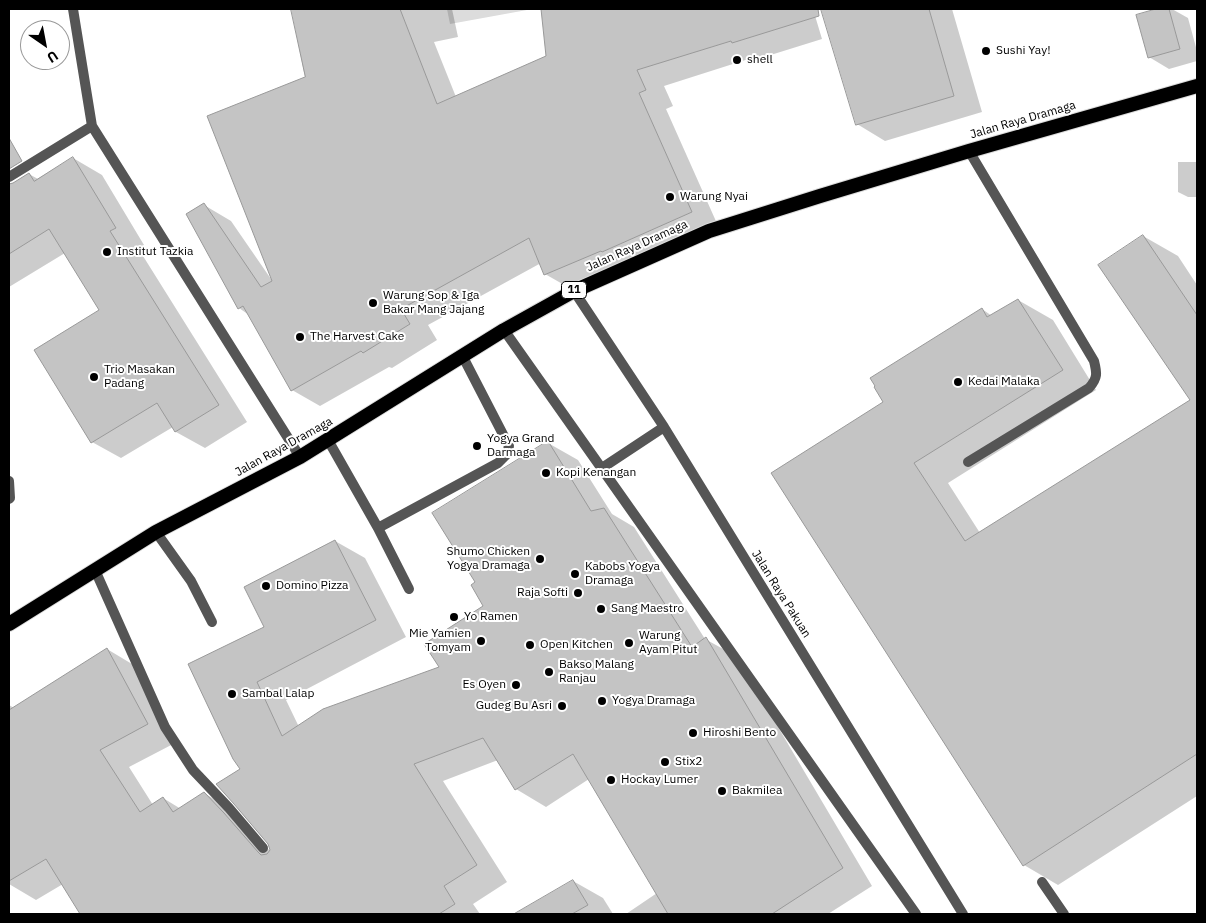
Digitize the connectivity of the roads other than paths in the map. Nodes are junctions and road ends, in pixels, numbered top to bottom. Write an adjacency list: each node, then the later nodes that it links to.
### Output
1 (73, 9): 3 (street)
2 (1197, 86): 4 (highway, Jalan Raya Dramaga / 11)
3 (92, 126): 5 (street); 11 (street)
4 (969, 151): 6 (highway, Jalan Raya Dramaga / 11); 12 (street)
5 (9, 177)
6 (574, 291): 7 (highway, Jalan Raya Dramaga / 11); 9 (street, Jalan Raya Pakuan)
7 (504, 330): 8 (highway, Jalan Raya Dramaga / 11); 13 (street)
8 (463, 357): 10 (highway, Jalan Raya Dramaga / 11); 16 (street)
9 (664, 427): 13 (street); 25 (street, Jalan Raya Pakuan)
10 (328, 440): 11 (highway, Jalan Raya Dramaga / 11); 16 (street)
11 (300, 457): 17 (highway, Jalan Raya Dramaga / 11)
12 (968, 462)
13 (602, 468): 24 (street)
14 (9, 481): 15 (street)
15 (9, 498)
16 (378, 528): 19 (street)
17 (156, 532): 18 (highway, Jalan Raya Dramaga / 11); 20 (street)
18 (95, 570): 21 (highway, Jalan Raya Dramaga / 11); 22 (street)
19 (409, 589)
20 (212, 622)
21 (9, 624)
22 (264, 848)
23 (1042, 882): 26 (street)
24 (916, 914)
25 (963, 914)
26 (1064, 914)

